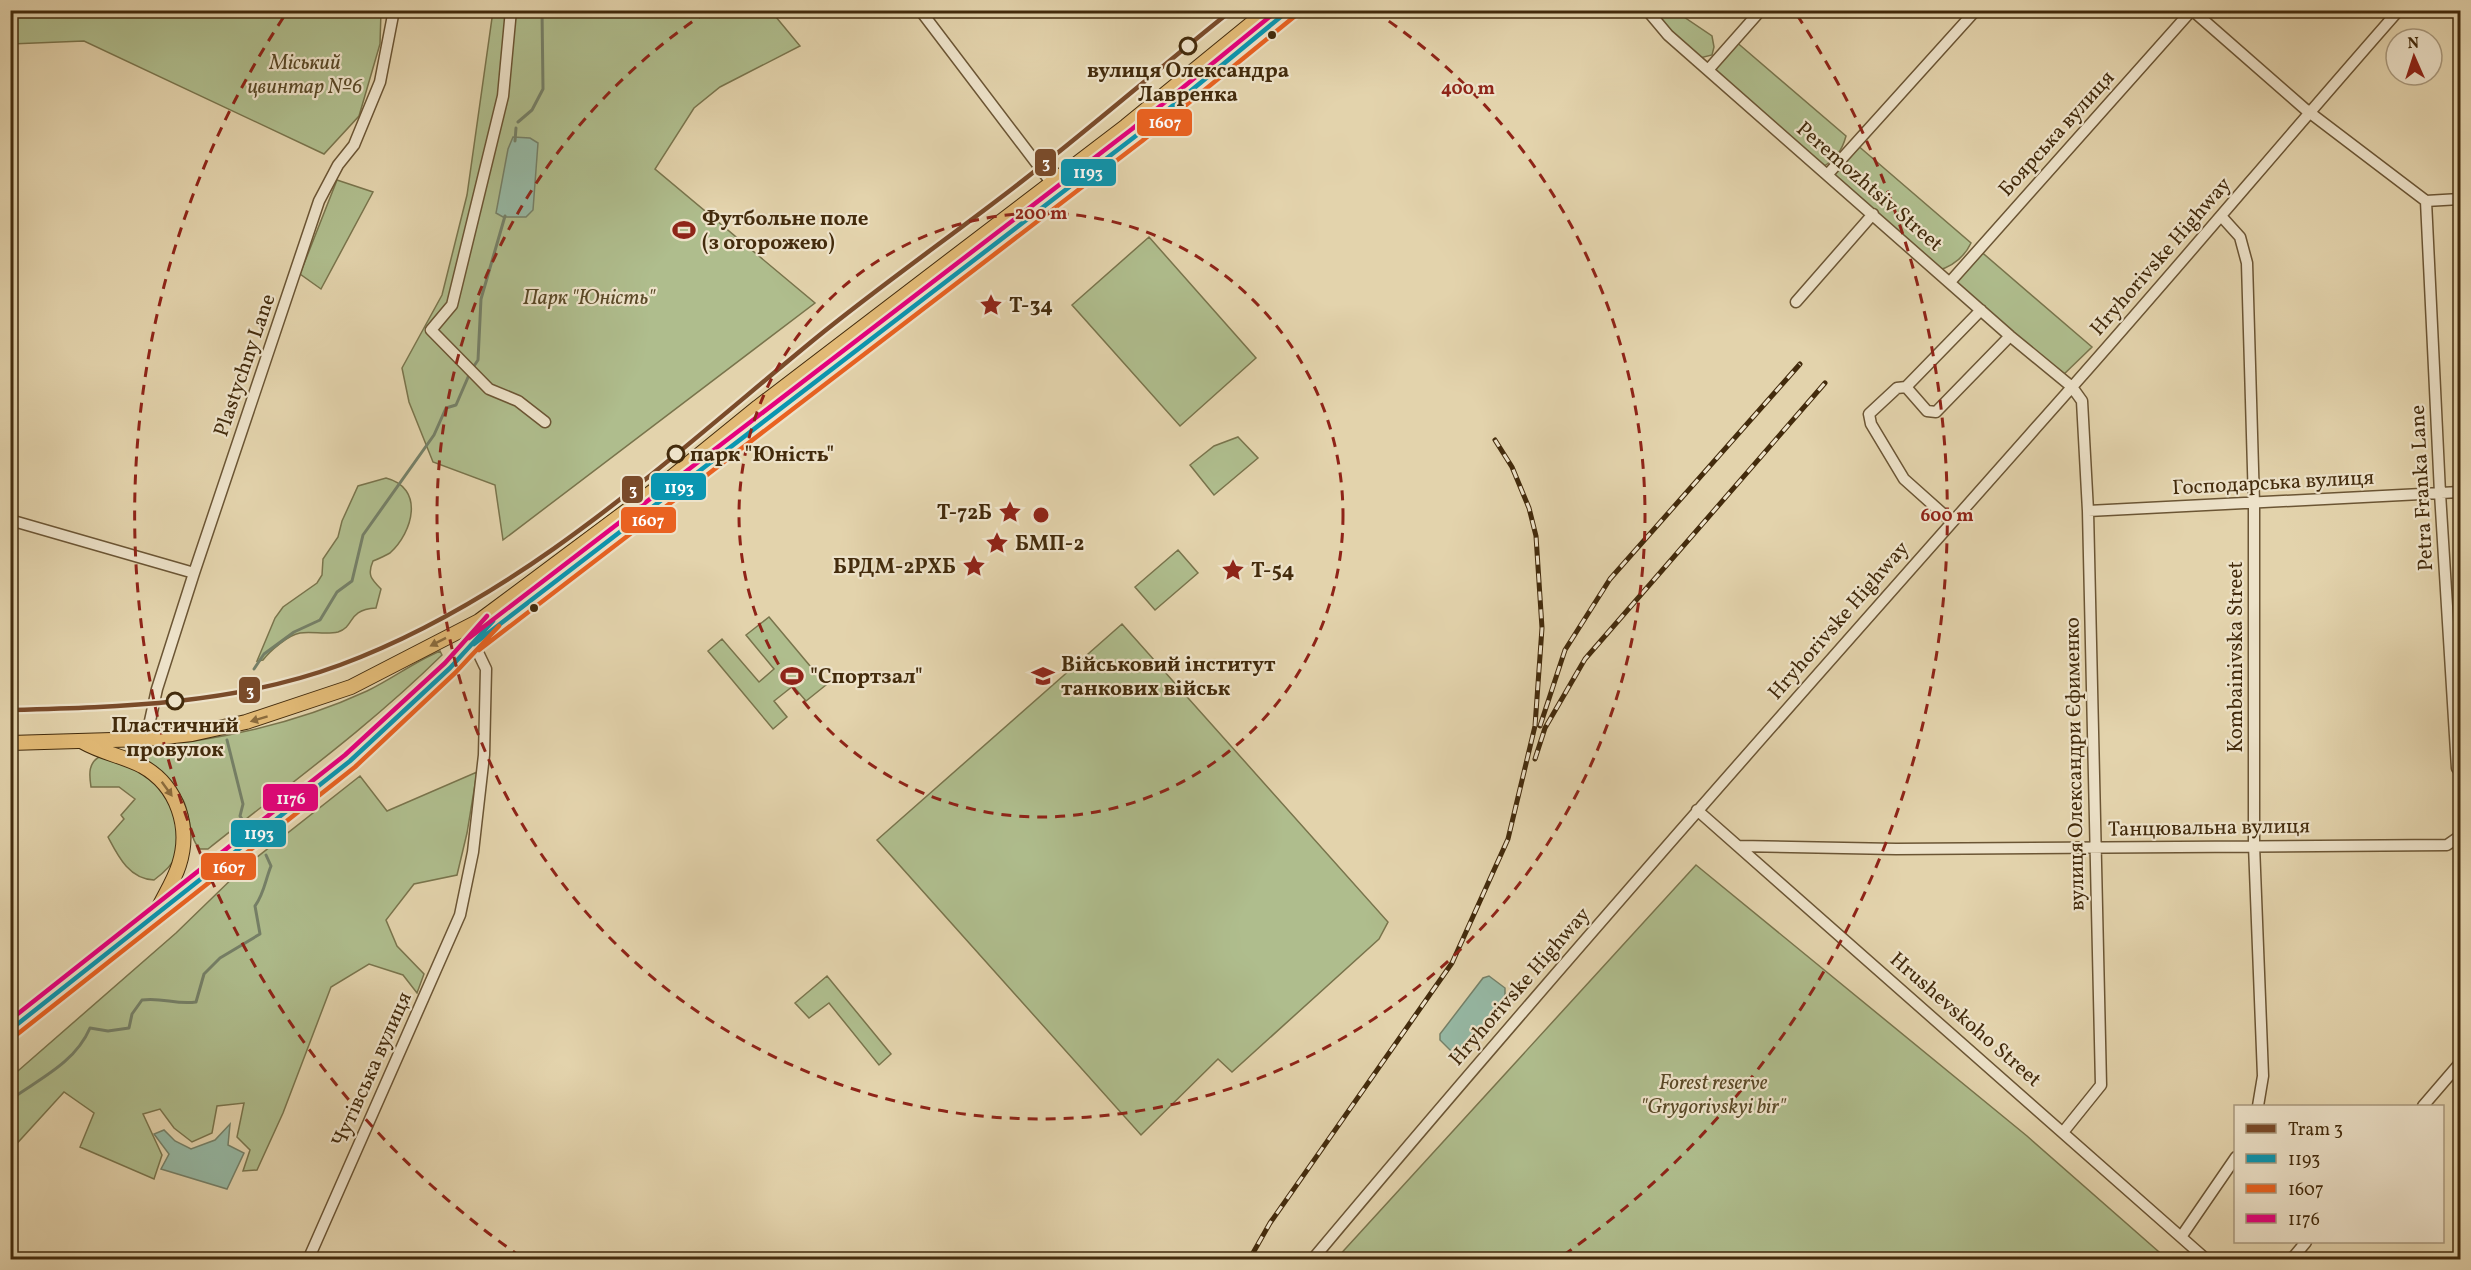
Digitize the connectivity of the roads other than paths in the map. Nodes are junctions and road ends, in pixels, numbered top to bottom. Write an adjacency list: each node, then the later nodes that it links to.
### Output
1 (394, 10): 33 (street, Plastychny Lane)
2 (511, 10): 26 (street)
3 (920, 10): 14 (street)
4 (1268, 10): 14 (main road)
5 (1290, 10): 15 (main road)
6 (1647, 10): 11 (street, Peremozhtsiv Street)
7 (1761, 10): 11 (street)
8 (1976, 10): 13 (street)
9 (2192, 10): 12 (street); 20 (street, Боярська вулиця)
10 (2399, 10): 12 (street, Hryhorivske Highway)
11 (1708, 70): 13 (street, Peremozhtsiv Street)
12 (2309, 112): 17 (street); 19 (street, Hryhorivske Highway)
13 (1828, 174): 18 (street, Peremozhtsiv Street)
14 (1051, 182): 15 (street); 34 (main road)
15 (1060, 194): 36 (main road)
16 (2460, 199): 17 (street)
17 (2426, 201): 28 (street, Petra Franka Lane)
18 (1873, 214): 20 (street, Peremozhtsiv Street); 21 (street)
19 (2221, 216): 25 (street, Hryhorivske Highway); 29 (street, Kombainivska Street)
20 (1950, 282): 22 (street, Peremozhtsiv Street)
21 (1796, 302)
22 (1981, 310): 23 (street, Peremozhtsiv Street); 24 (street)
23 (2010, 336): 24 (street); 25 (street, Peremozhtsiv Street)
24 (1906, 387): 32 (street)
25 (2072, 387): 30 (street, вулиця Олександри Єфименко); 32 (street, Hryhorivske Highway)
26 (545, 422)
27 (2460, 492): 28 (street, Господарська вулиця)
28 (2440, 493): 29 (street, Господарська вулиця); 35 (street, Petra Franka Lane)
29 (2254, 503): 30 (street, Господарська вулиця); 44 (street, Kombainivska Street)
30 (2088, 511): 46 (street, вулиця Олександри Єфименко)
31 (10, 520): 33 (street)
32 (1951, 521): 42 (street, Hryhorivske Highway)
33 (194, 573): 37 (street, Plastychny Lane)
34 (525, 588): 36 (main road); 37 (main road, one-way to 37)
35 (2456, 643): 41 (street, Petra Franka Lane)
36 (474, 644): 47 (main road); 56 (street, Чутівська вулиця)
37 (146, 739): 38 (main road); 40 (main road)
38 (81, 741): 39 (main road); 40 (main road)
39 (10, 743)
40 (140, 765): 47 (main road, one-way to 47)
41 (2460, 772)
42 (1697, 810): 45 (street, Hrushevskoho Street); 57 (street, Hryhorivske Highway)
43 (2460, 836): 44 (street, Танцювальна вулиця)
44 (2254, 845): 46 (street, Танцювальна вулиця); 50 (street, Kombainivska Street)
45 (1739, 846): 46 (street, Танцювальна вулиця); 52 (street, Hrushevskoho Street)
46 (2096, 848): 52 (street, вулиця Олександри Єфименко)
47 (156, 914): 48 (main road)
48 (10, 1030)
49 (2460, 1063): 51 (street)
50 (2258, 1105)
51 (2425, 1105)
52 (2064, 1131): 54 (street, Hrushevskoho Street)
53 (2234, 1158): 54 (street)
54 (2181, 1237): 58 (street, Hrushevskoho Street)
55 (2305, 1243): 59 (street)
56 (308, 1260)
57 (1312, 1260)
58 (2207, 1260)
59 (2291, 1260)

